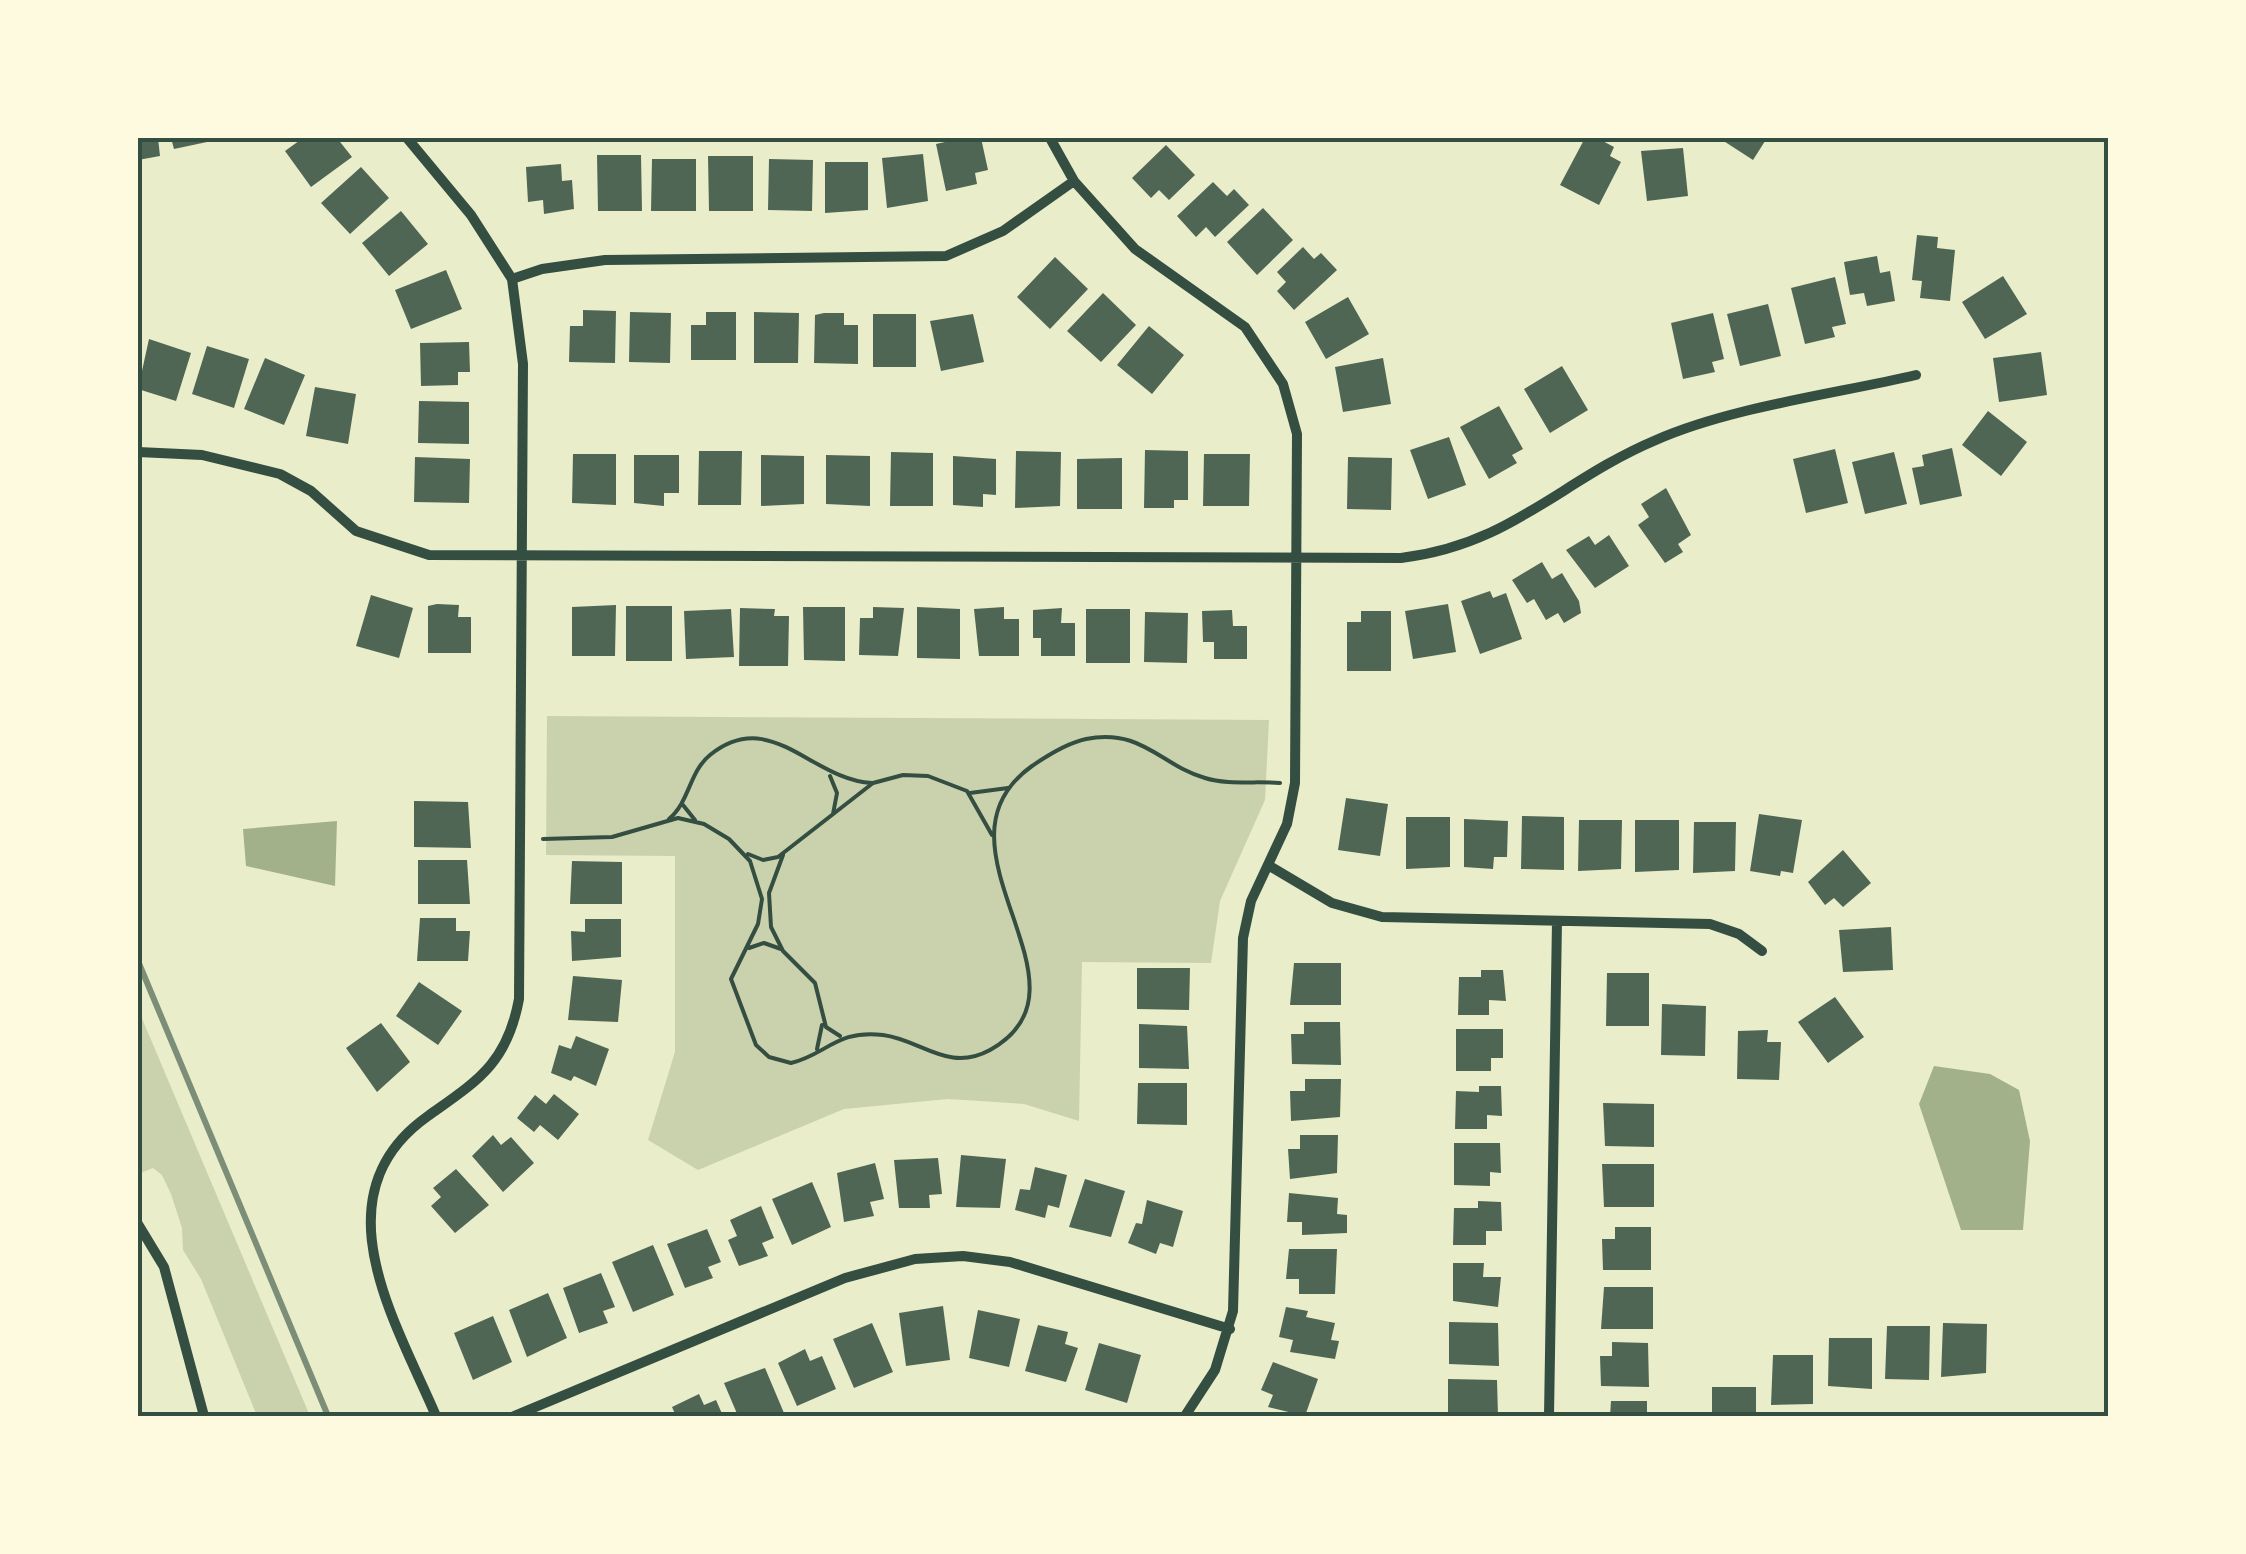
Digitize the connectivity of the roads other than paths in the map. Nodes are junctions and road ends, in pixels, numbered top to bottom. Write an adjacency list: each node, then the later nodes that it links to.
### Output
1 (408, 138): 4 (street)
2 (1050, 138): 3 (street)
3 (1074, 180): 4 (street); 8 (street)
4 (512, 279): 7 (street)
5 (1916, 375): 8 (street)
6 (138, 452): 7 (street)
7 (520, 558): 8 (street); 15 (street)
8 (1297, 558): 9 (street)
9 (1268, 865): 10 (street); 13 (street)
10 (1556, 921): 11 (street); 18 (street)
11 (1762, 952)
12 (138, 1224): 14 (street)
13 (1230, 1328): 16 (street); 17 (street)
14 (204, 1416)
15 (436, 1416)
16 (514, 1416)
17 (1185, 1416)
18 (1549, 1416)

